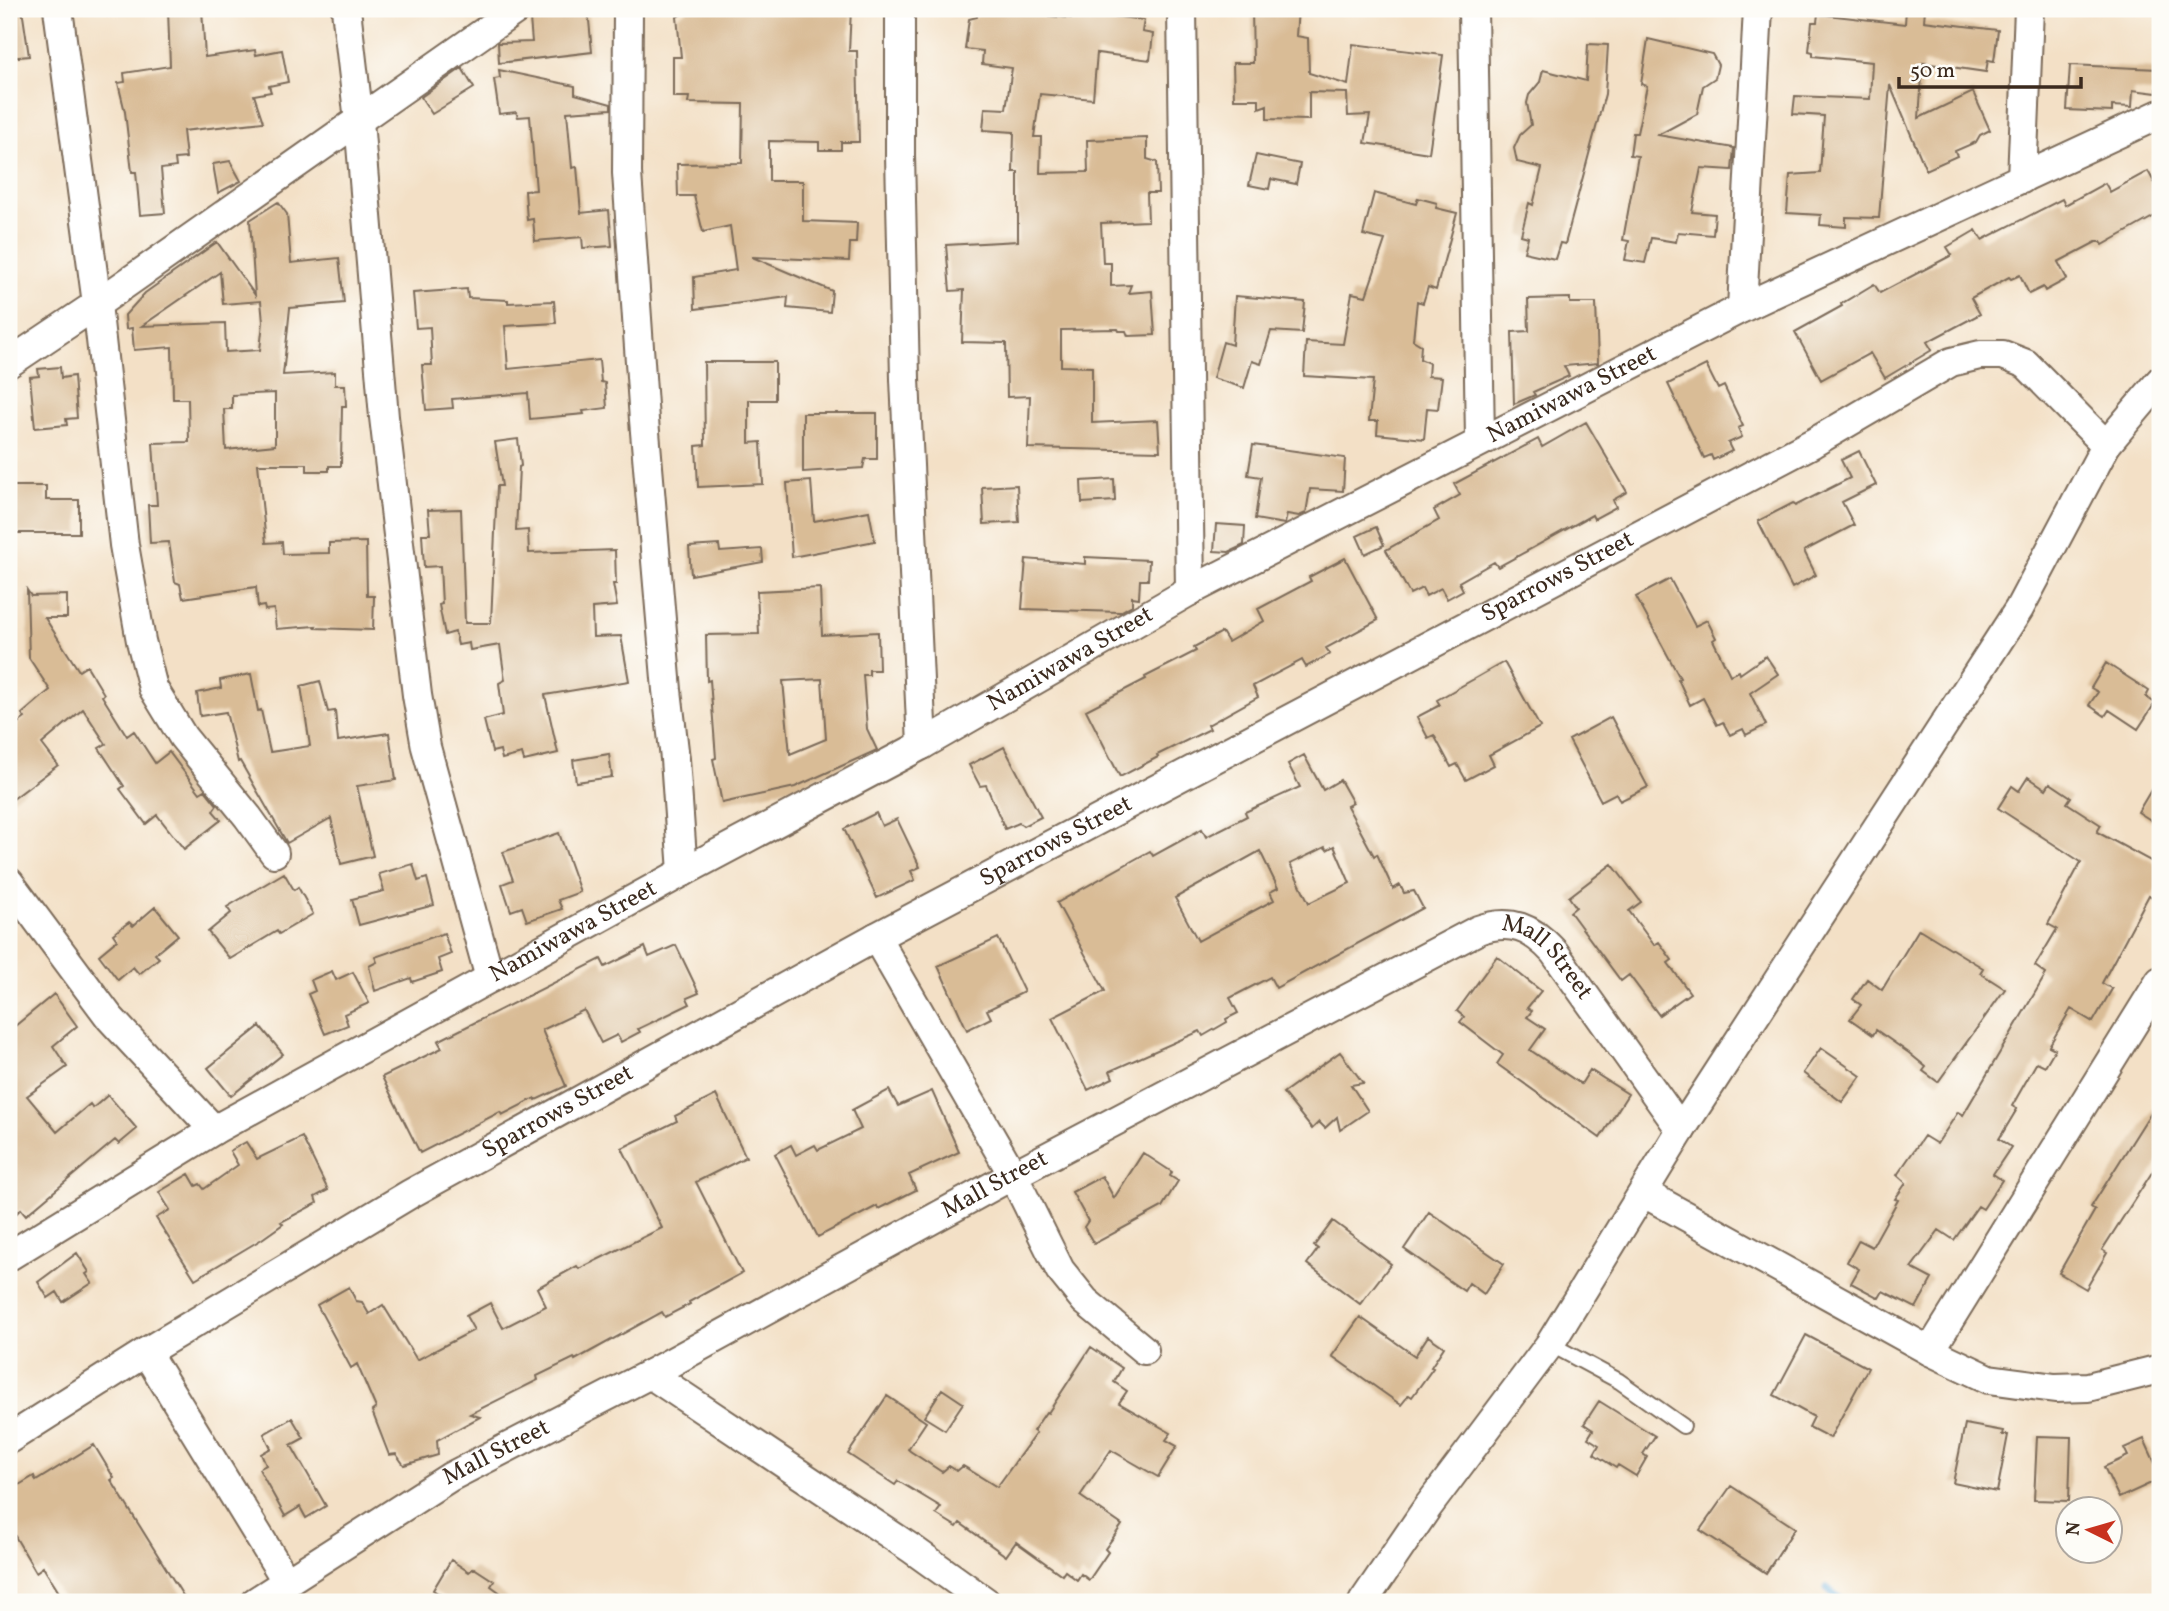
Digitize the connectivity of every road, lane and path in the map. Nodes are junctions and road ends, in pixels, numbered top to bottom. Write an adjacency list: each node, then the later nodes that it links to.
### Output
1 (58, 9): 13 (street)
2 (346, 9): 11 (street)
3 (517, 9): 11 (street)
4 (628, 9): 22 (street)
5 (900, 9): 20 (street)
6 (1182, 9): 19 (street)
7 (1473, 9): 17 (street)
8 (1758, 9): 14 (street)
9 (2029, 9): 12 (street)
10 (2160, 114): 12 (street, Namiwawa Street)
11 (359, 121): 13 (street); 25 (street)
12 (2022, 179): 14 (street, Namiwawa Street)
13 (97, 304): 15 (street); 21 (street)
14 (1742, 308): 17 (street, Namiwawa Street)
15 (9, 363)
16 (2160, 381): 18 (street)
17 (1480, 440): 19 (street, Namiwawa Street)
18 (2106, 445): 24 (street, Sparrows Street); 28 (street)
19 (1190, 591): 20 (street, Namiwawa Street)
20 (922, 745): 22 (street, Namiwawa Street)
21 (274, 853)
22 (683, 872): 25 (street, Namiwawa Street)
23 (9, 882): 27 (street)
24 (876, 937): 29 (street); 35 (street, Sparrows Street)
25 (490, 978): 27 (street, Namiwawa Street)
26 (2160, 981): 34 (street)
27 (214, 1130): 31 (street, Namiwawa Street)
28 (1681, 1130): 29 (street, Mall Street); 30 (street)
29 (1013, 1175): 33 (street); 37 (street, Mall Street)
30 (1644, 1193): 32 (street); 34 (street)
31 (9, 1255)
32 (1550, 1343): 38 (lane); 43 (street)
33 (1144, 1350)
34 (1930, 1351): 36 (street)
35 (146, 1352): 39 (street, Sparrows Street); 40 (street)
36 (2160, 1368)
37 (650, 1374): 40 (street, Mall Street); 42 (street)
38 (1683, 1426)
39 (9, 1439)
40 (287, 1582): 41 (street, Mall Street)
41 (255, 1602)
42 (986, 1602)
43 (1363, 1602)

